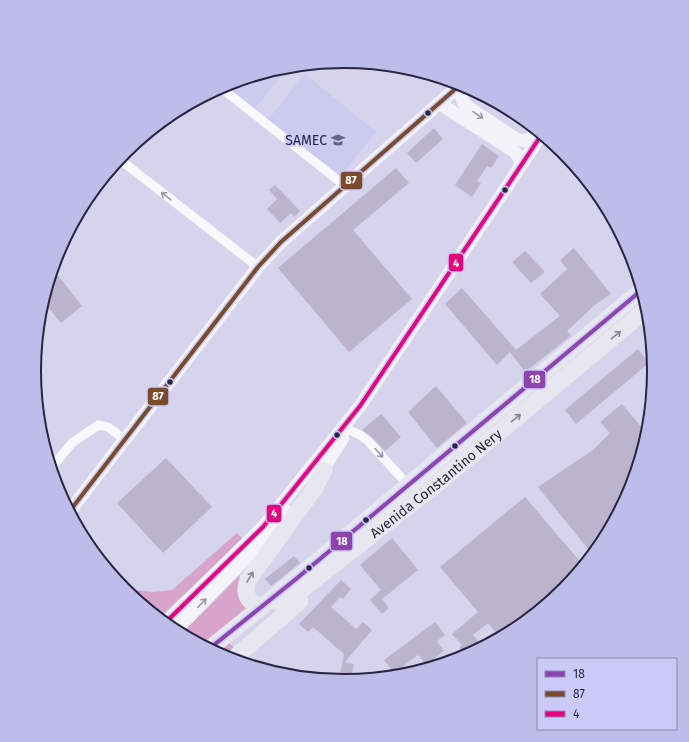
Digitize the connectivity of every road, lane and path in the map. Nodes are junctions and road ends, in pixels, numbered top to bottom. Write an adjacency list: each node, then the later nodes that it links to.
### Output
1 (456, 89): 4 (main road)
2 (460, 91): 5 (main road, one-way to 5)
3 (226, 92): 9 (street)
4 (439, 103): 8 (main road); 9 (main road)
5 (536, 136)
6 (539, 138): 8 (main road)
7 (124, 163): 10 (street, one-way to 7)
8 (522, 164): 13 (main road)
9 (344, 185): 10 (main road)
10 (258, 267): 14 (main road)
11 (638, 293): 17 (highway, Avenida Constantino Nery)
12 (642, 313): 19 (highway, Avenida Constantino Nery, one-way to 12)
13 (346, 428): 16 (main road); 17 (street, one-way to 17); 21 (main road)
14 (125, 440): 15 (street); 18 (main road)
15 (55, 463)
16 (324, 470): 20 (highway, one-way to 16); 22 (main road, one-way to 16)
17 (408, 485): 20 (highway, Avenida Constantino Nery)
18 (73, 507)
19 (354, 551): 23 (highway, Avenida Constantino Nery); 26 (highway)
20 (261, 607): 23 (highway, Avenida Constantino Nery)
21 (170, 619)
22 (180, 626)
23 (229, 639): 24 (highway, Avenida Constantino Nery); 25 (highway, Avenida Constantino Nery)
24 (216, 646)
25 (223, 649)
26 (238, 655)

